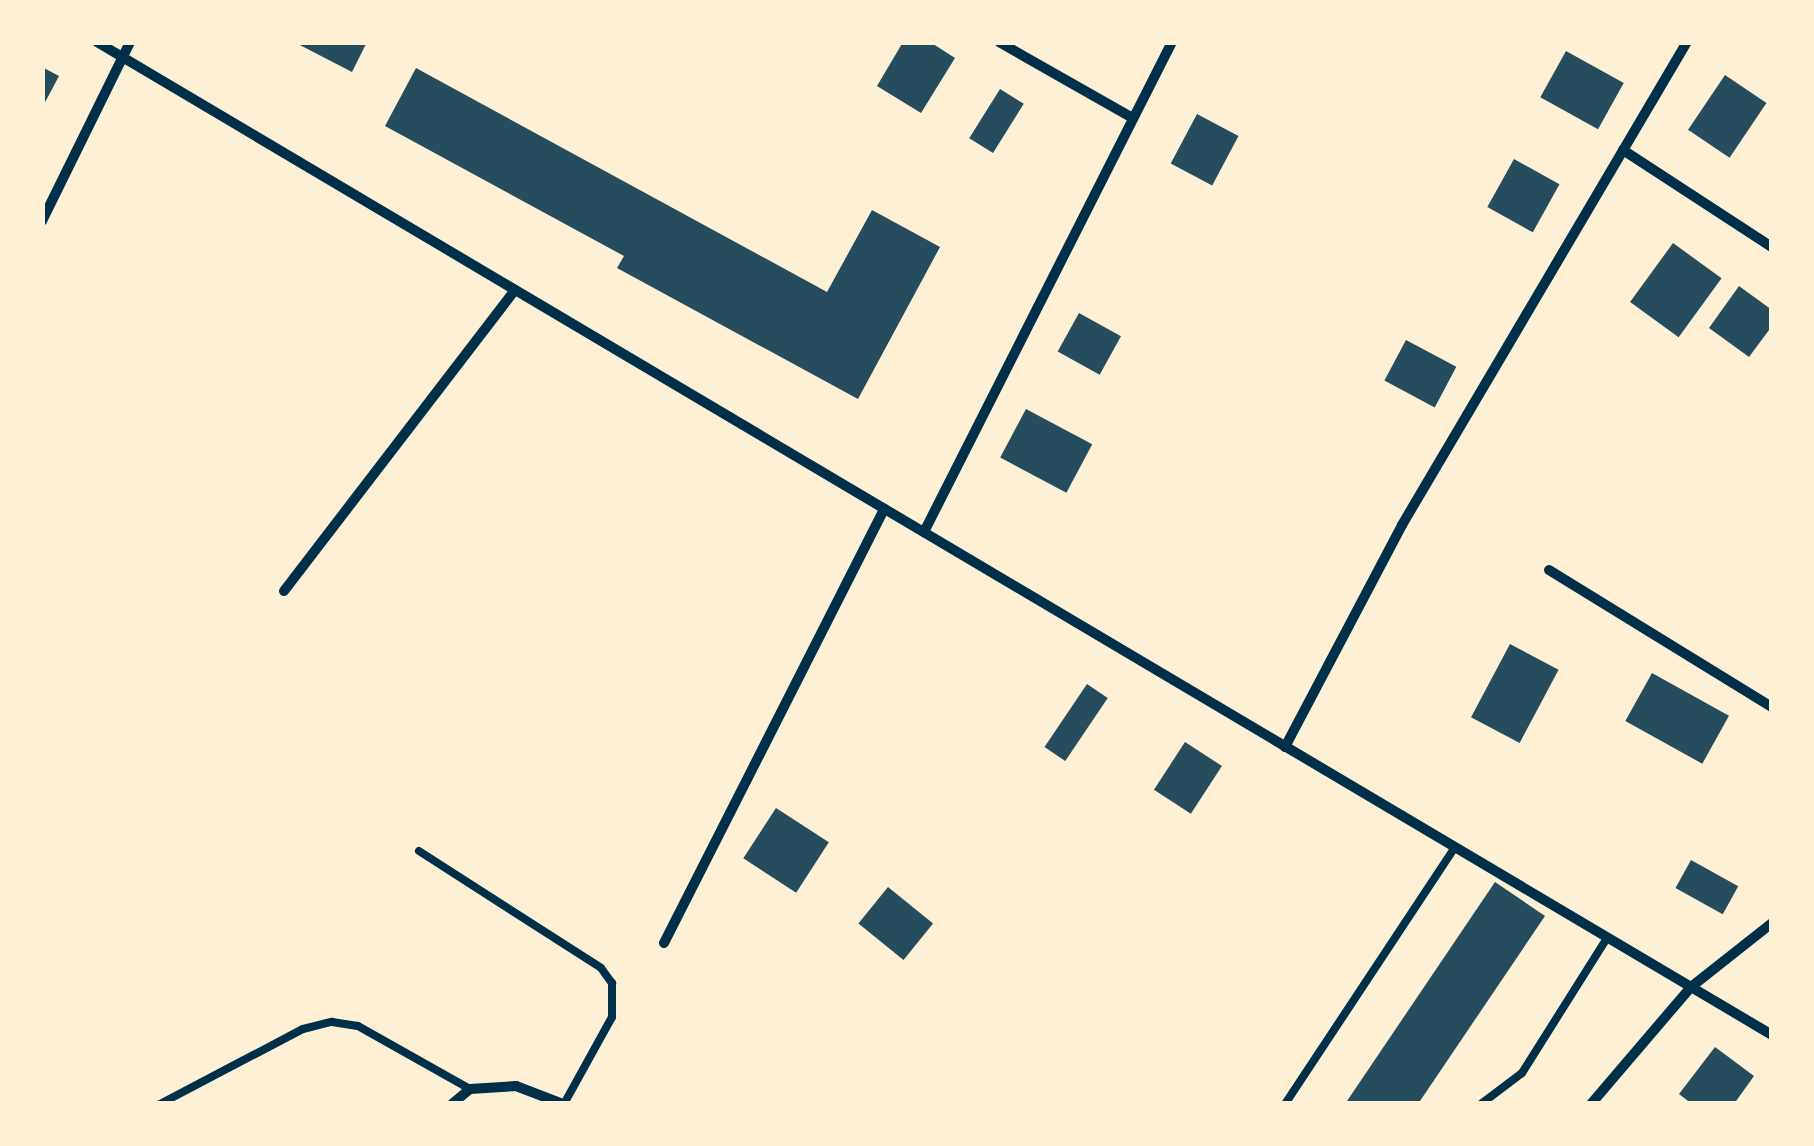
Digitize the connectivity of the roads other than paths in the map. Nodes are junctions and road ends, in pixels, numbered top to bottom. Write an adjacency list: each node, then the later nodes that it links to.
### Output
1 (97, 42): 6 (street)
2 (130, 42): 6 (street)
3 (999, 42): 7 (street)
4 (1172, 42): 7 (street)
5 (1687, 42): 8 (street)
6 (123, 58): 9 (street); 11 (street)
7 (1134, 118): 13 (street)
8 (1623, 150): 10 (street); 17 (street)
9 (42, 222)
10 (1772, 247)
11 (515, 290): 12 (street); 15 (street)
12 (884, 509): 13 (street); 22 (street)
13 (924, 532): 17 (street)
14 (1549, 570): 16 (street)
15 (284, 591)
16 (1772, 707)
17 (1285, 747): 18 (street)
18 (1455, 847): 21 (street); 29 (lane)
19 (420, 850): 28 (lane)
20 (1772, 923): 23 (street)
21 (1608, 938): 23 (street); 30 (lane)
22 (664, 943)
23 (1691, 988): 24 (street); 31 (street)
24 (1772, 1035)
25 (470, 1089): 26 (lane); 27 (street); 28 (street)
26 (160, 1104)
27 (452, 1104)
28 (563, 1104)
29 (1285, 1104)
30 (1481, 1104)
31 (1591, 1104)

